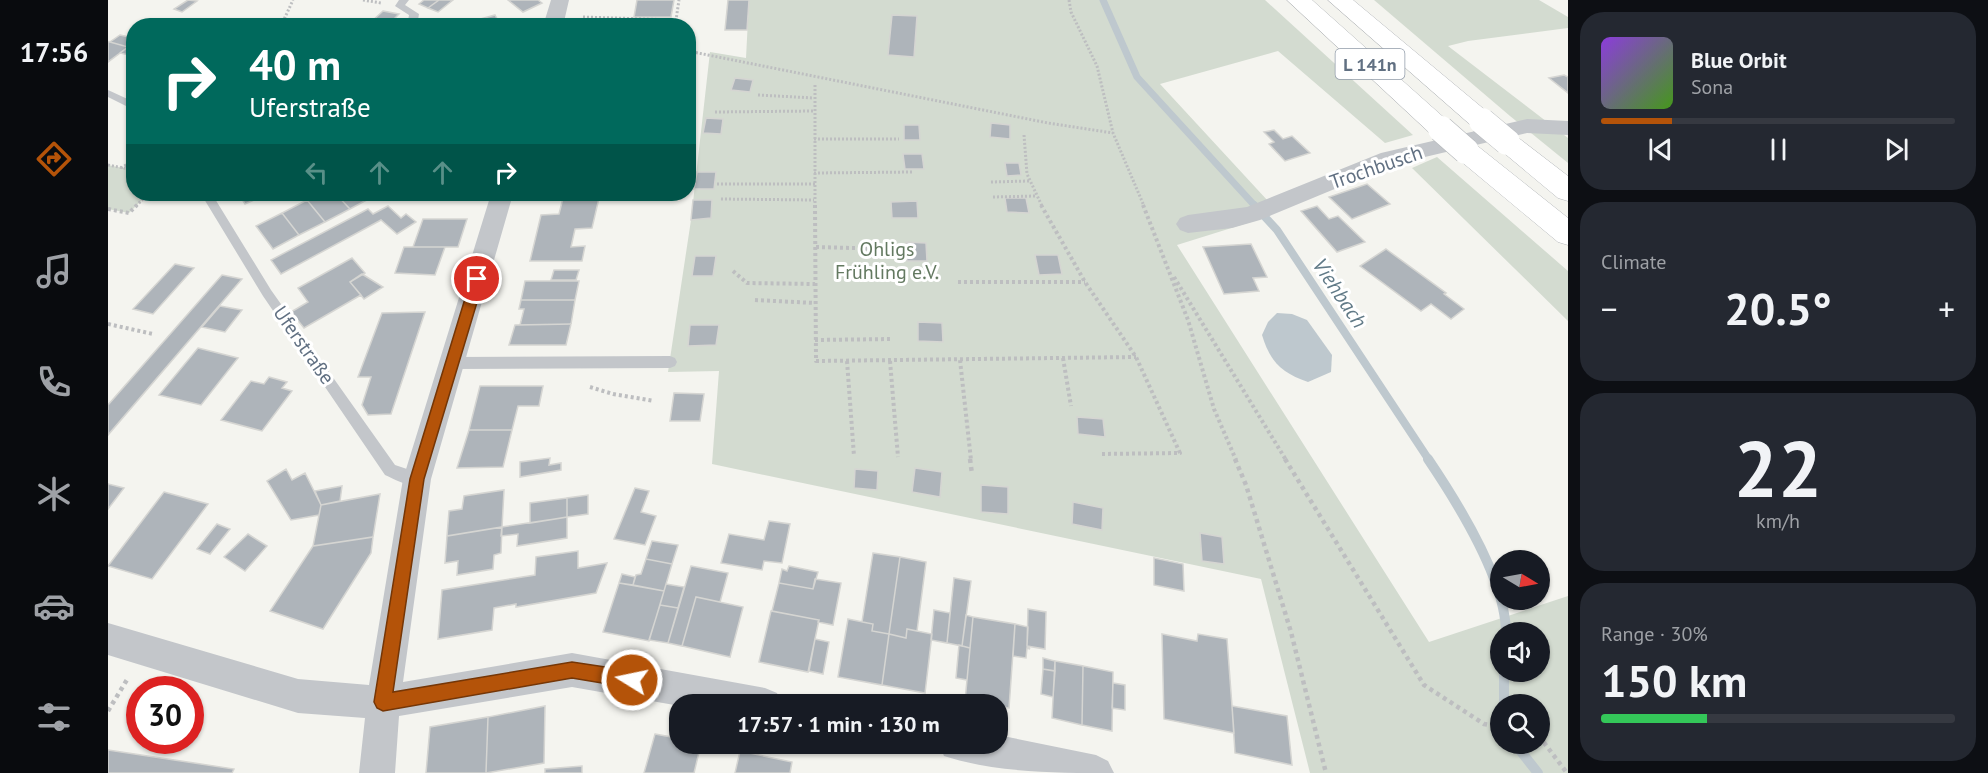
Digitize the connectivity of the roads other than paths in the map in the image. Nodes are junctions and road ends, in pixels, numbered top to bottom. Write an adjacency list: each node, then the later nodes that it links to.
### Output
1 (404, 0): 4 (lane)
2 (1298, 0): 12 (highway, L 141n, bridge)
3 (1339, 0): 8 (highway, L 141n, bridge)
4 (413, 18)
5 (108, 93): 6 (lane)
6 (126, 103)
7 (1568, 128): 11 (street, Trochbusch)
8 (1568, 191)
9 (210, 201): 15 (lane, Uferstraße)
10 (500, 201): 14 (street)
11 (1188, 224)
12 (1568, 234)
13 (670, 362): 14 (lane)
14 (453, 363): 15 (street)
15 (417, 479): 18 (street)
16 (108, 639): 18 (street)
17 (704, 694): 18 (street)
18 (383, 702): 20 (street)
19 (1004, 754): 21 (street)
20 (377, 773)
21 (1096, 773)

